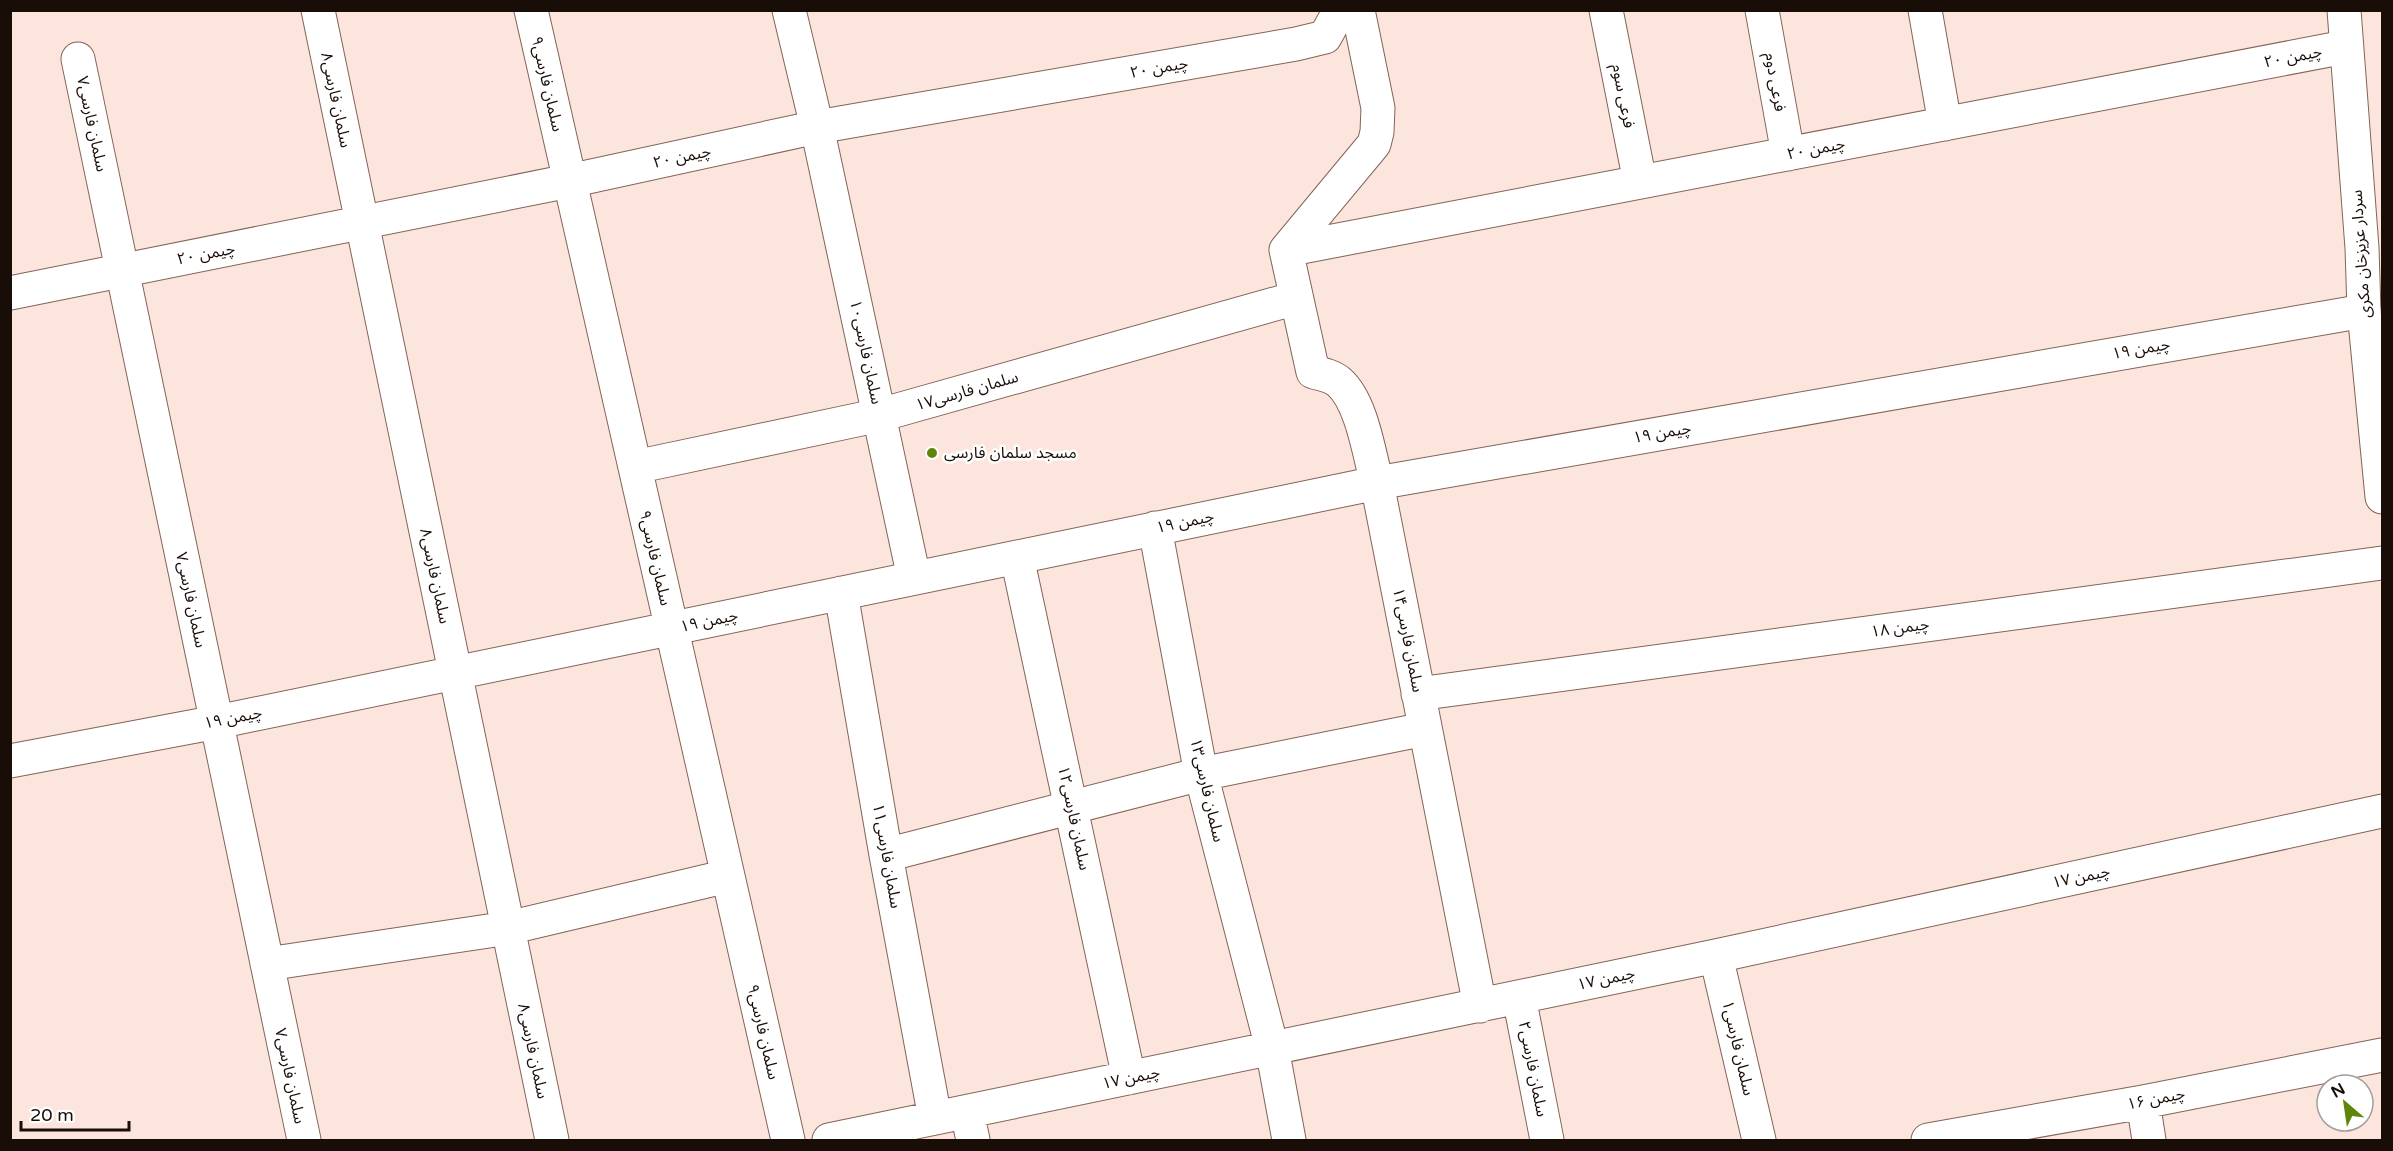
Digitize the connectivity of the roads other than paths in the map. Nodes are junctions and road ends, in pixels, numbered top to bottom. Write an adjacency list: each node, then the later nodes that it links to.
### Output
1 (318, 10): 17 (street, سلمان فارسی۸)
2 (531, 10): 15 (street, سلمان فارسی۹)
3 (789, 10): 13 (street, سلمان فارسی۱۰)
4 (1340, 10): 13 (street, چیمن ۲۰)
5 (1358, 10): 19 (street)
6 (1606, 10): 16 (street, فرعی سوم)
7 (1762, 10): 14 (street, فرعی دوم)
8 (1925, 10): 12 (street)
9 (2344, 10): 10 (street, سردار عزیزخان مکری)
10 (2345, 47): 12 (street, چیمن ۲۰); 18 (street, سردار عزیزخان مکری)
11 (78, 59): 20 (street, سلمان فارسی۷)
12 (1945, 124): 14 (street, چیمن ۲۰)
13 (817, 127): 15 (street, چیمن ۲۰); 24 (street, سلمان فارسی۱۰)
14 (1788, 154): 16 (street, چیمن ۲۰)
15 (569, 181): 17 (street, چیمن ۲۰); 25 (street, سلمان فارسی۹)
16 (1640, 182): 19 (street, چیمن ۲۰)
17 (362, 223): 20 (street, چیمن ۲۰); 34 (street, سلمان فارسی۸)
18 (2372, 247): 23 (street, سردار عزیزخان مکری)
19 (1286, 250): 22 (street)
20 (123, 271): 21 (street, چیمن ۲۰); 36 (street, سلمان فارسی۷)
21 (10, 293)
22 (1296, 298): 24 (street, سلمان فارسی۱۷); 26 (street, سلمان فارسی۱۴)
23 (2364, 310): 26 (street, چیمن ۱۹); 27 (street, سردار عزیزخان مکری)
24 (880, 415): 25 (street, سلمان فارسی۱۷); 31 (street, سلمان فارسی۱۰)
25 (634, 467): 33 (street, سلمان فارسی۹)
26 (1377, 483): 28 (street, چیمن ۱۹); 35 (street, سلمان فارسی۱۴)
27 (2382, 497)
28 (1155, 528): 29 (street, چیمن ۱۹); 39 (street, سلمان فارسی۱۳)
29 (1017, 557): 31 (street, چیمن ۱۹); 40 (street, سلمان فارسی۱۲)
30 (2382, 563): 35 (street, چیمن ۱۸)
31 (914, 578): 32 (street, چیمن ۱۹)
32 (841, 593): 33 (street, چیمن ۱۹); 42 (street, سلمان فارسی۱۱)
33 (672, 628): 34 (street, چیمن ۱۹); 43 (street, سلمان فارسی۹)
34 (455, 673): 36 (street, چیمن ۱۹); 44 (street, سلمان فارسی۸)
35 (1418, 694): 37 (street, سلمان فارسی۱۴)
36 (217, 722): 38 (street, چیمن ۱۹); 46 (street, سلمان فارسی۷)
37 (1425, 729): 39 (street); 48 (street, سلمان فارسی۱۴)
38 (10, 761)
39 (1201, 774): 40 (street); 49 (street, سلمان فارسی۱۳)
40 (1071, 808): 42 (street); 51 (street, سلمان فارسی۱۲)
41 (2382, 811): 45 (street, چیمن ۱۷)
42 (886, 855): 53 (street, سلمان فارسی۱۱)
43 (728, 876): 44 (street); 57 (street, سلمان فارسی۹)
44 (508, 928): 46 (street); 56 (street, سلمان فارسی۸)
45 (1716, 956): 47 (street, چیمن ۱۷); 61 (street, سلمان فارسی۱)
46 (267, 964): 55 (street, سلمان فارسی۷)
47 (1519, 997): 48 (street, چیمن ۱۷); 60 (street, سلمان فارسی۲)
48 (1480, 1006): 49 (street, چیمن ۱۷)
49 (1272, 1048): 51 (street, چیمن ۱۷); 59 (street, سلمان فارسی۱۳)
50 (2382, 1055): 52 (street, چیمن ۱۶)
51 (1129, 1078): 54 (street, چیمن ۱۷)
52 (2143, 1102): 62 (street, چیمن ۱۶); 63 (street)
53 (935, 1118): 54 (street, چیمن ۱۷); 58 (street, چیمن ۱۷)
54 (970, 1126)
55 (304, 1140)
56 (552, 1140)
57 (788, 1140)
58 (829, 1140)
59 (1289, 1140)
60 (1547, 1140)
61 (1759, 1140)
62 (1936, 1140)
63 (2149, 1140)

